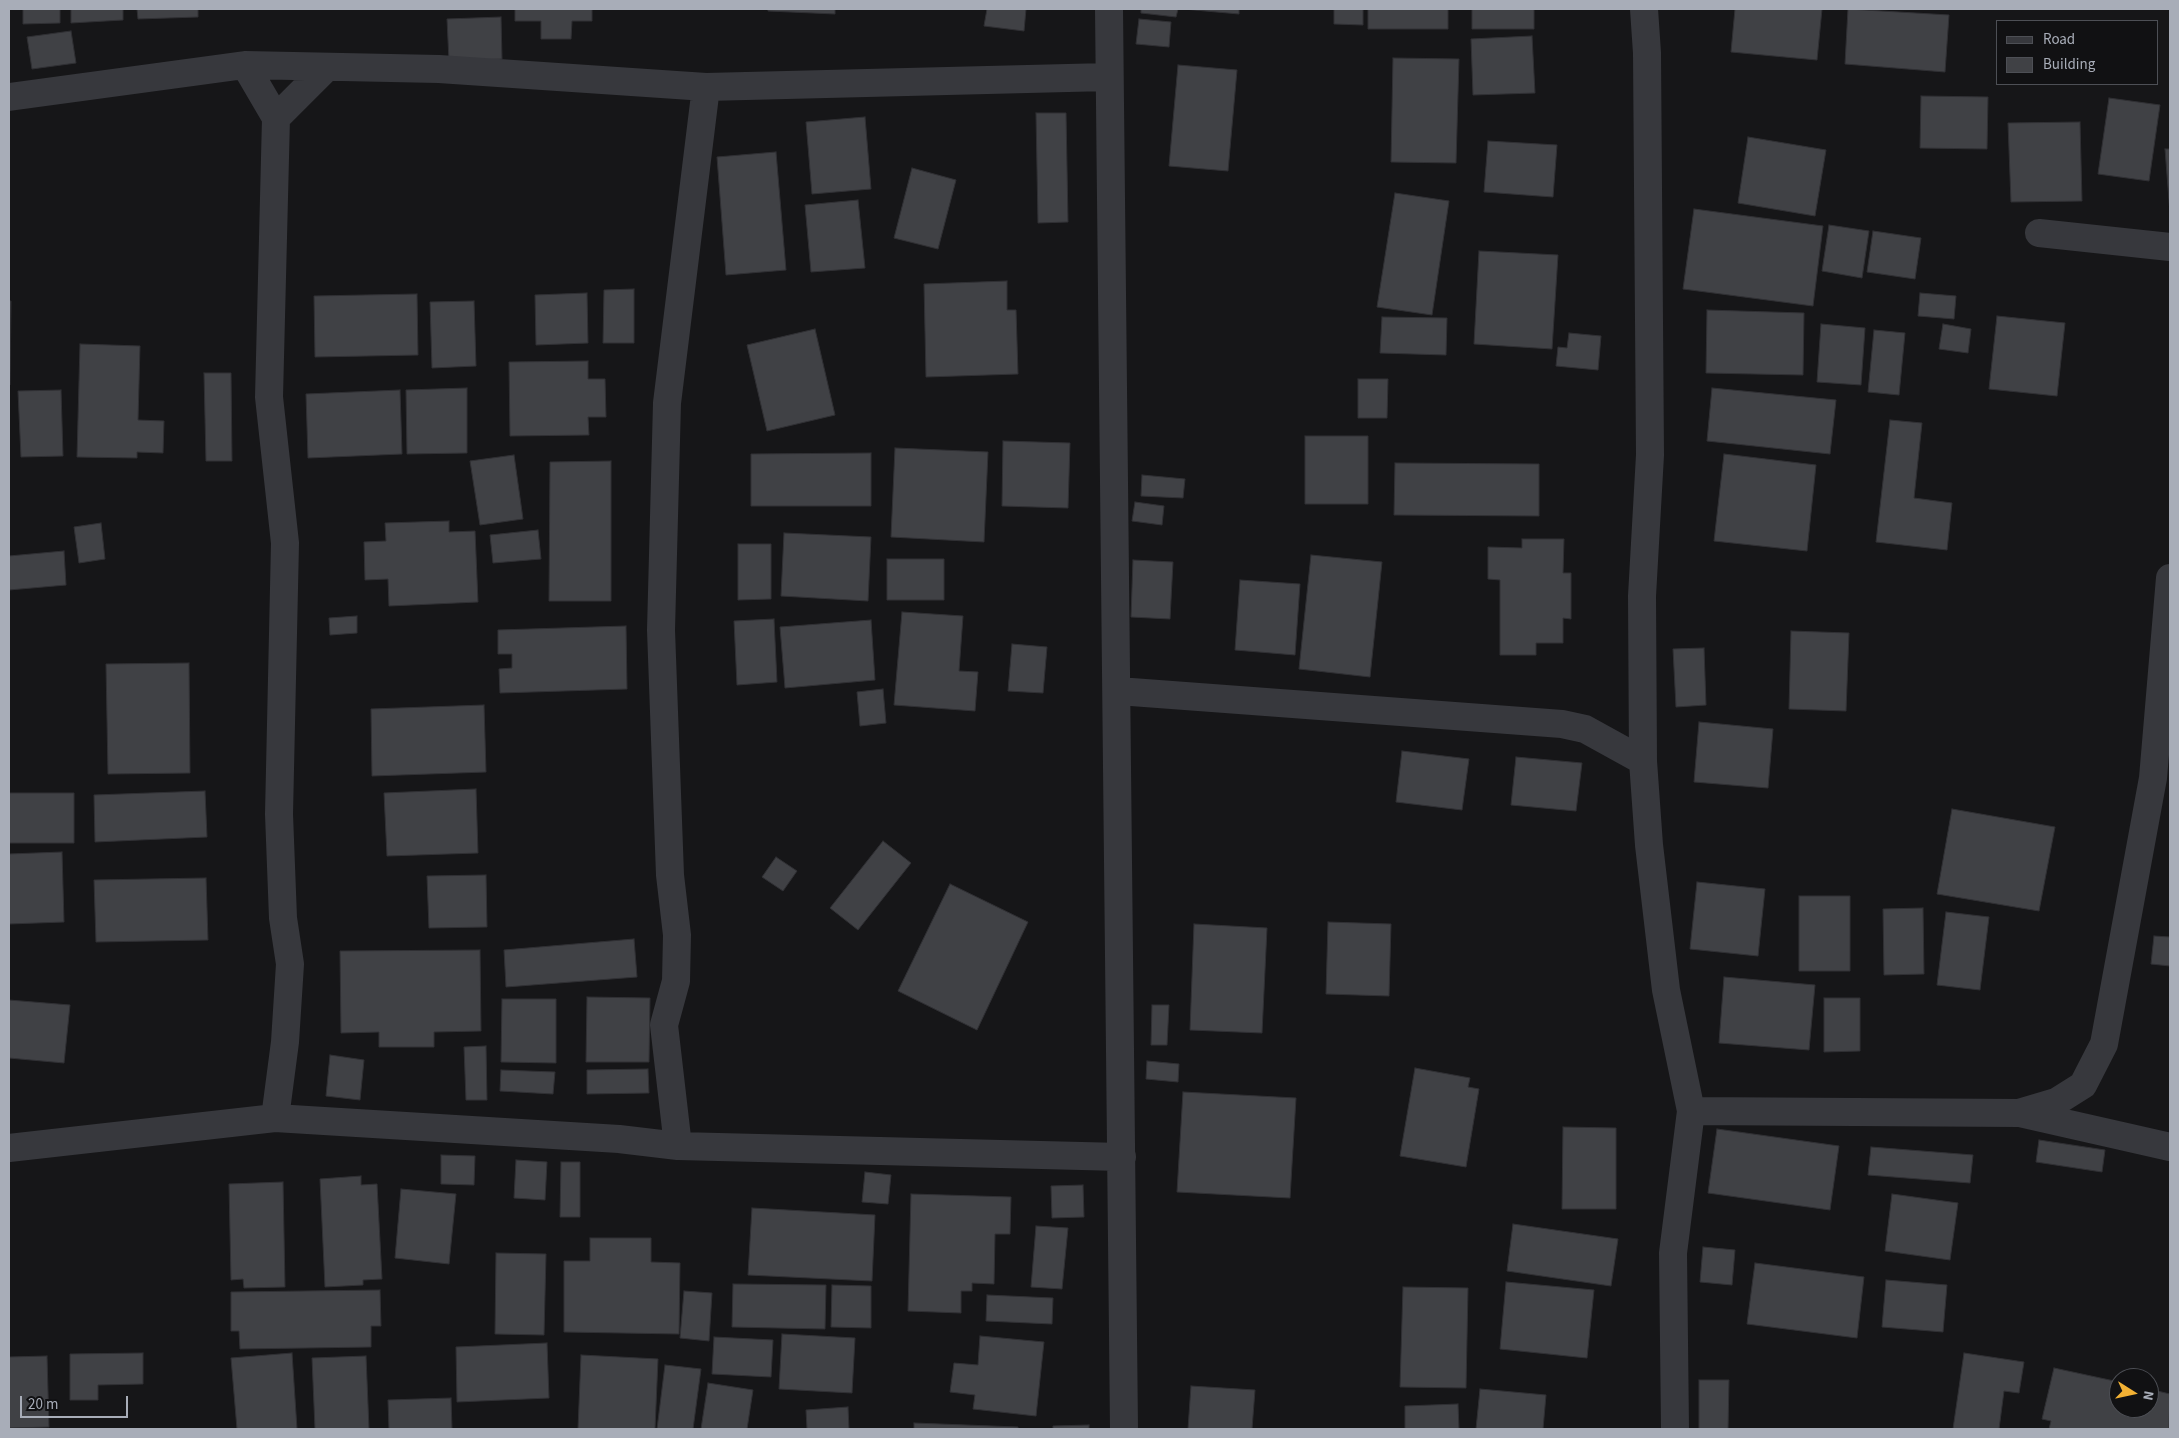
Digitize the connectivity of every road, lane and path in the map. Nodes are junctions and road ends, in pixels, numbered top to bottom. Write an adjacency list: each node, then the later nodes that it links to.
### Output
1 (1109, 9): 5 (street)
2 (1644, 9): 14 (street)
3 (245, 65): 4 (street); 7 (street); 8 (street)
4 (327, 67): 6 (street); 8 (street)
5 (1108, 77): 6 (street); 13 (street)
6 (706, 87): 18 (street)
7 (9, 97)
8 (276, 118): 17 (street)
9 (2039, 233): 10 (street)
10 (2170, 247)
11 (2170, 578): 12 (street)
12 (2166, 683): 16 (street)
13 (1118, 691): 14 (street); 21 (street)
14 (1643, 761): 15 (street)
15 (1691, 1111): 16 (street); 23 (street)
16 (2019, 1113): 19 (street)
17 (275, 1118): 18 (street); 20 (street)
18 (678, 1146): 21 (street)
19 (2170, 1147)
20 (9, 1148)
21 (1122, 1157): 22 (street)
22 (1124, 1429)
23 (1675, 1429)

